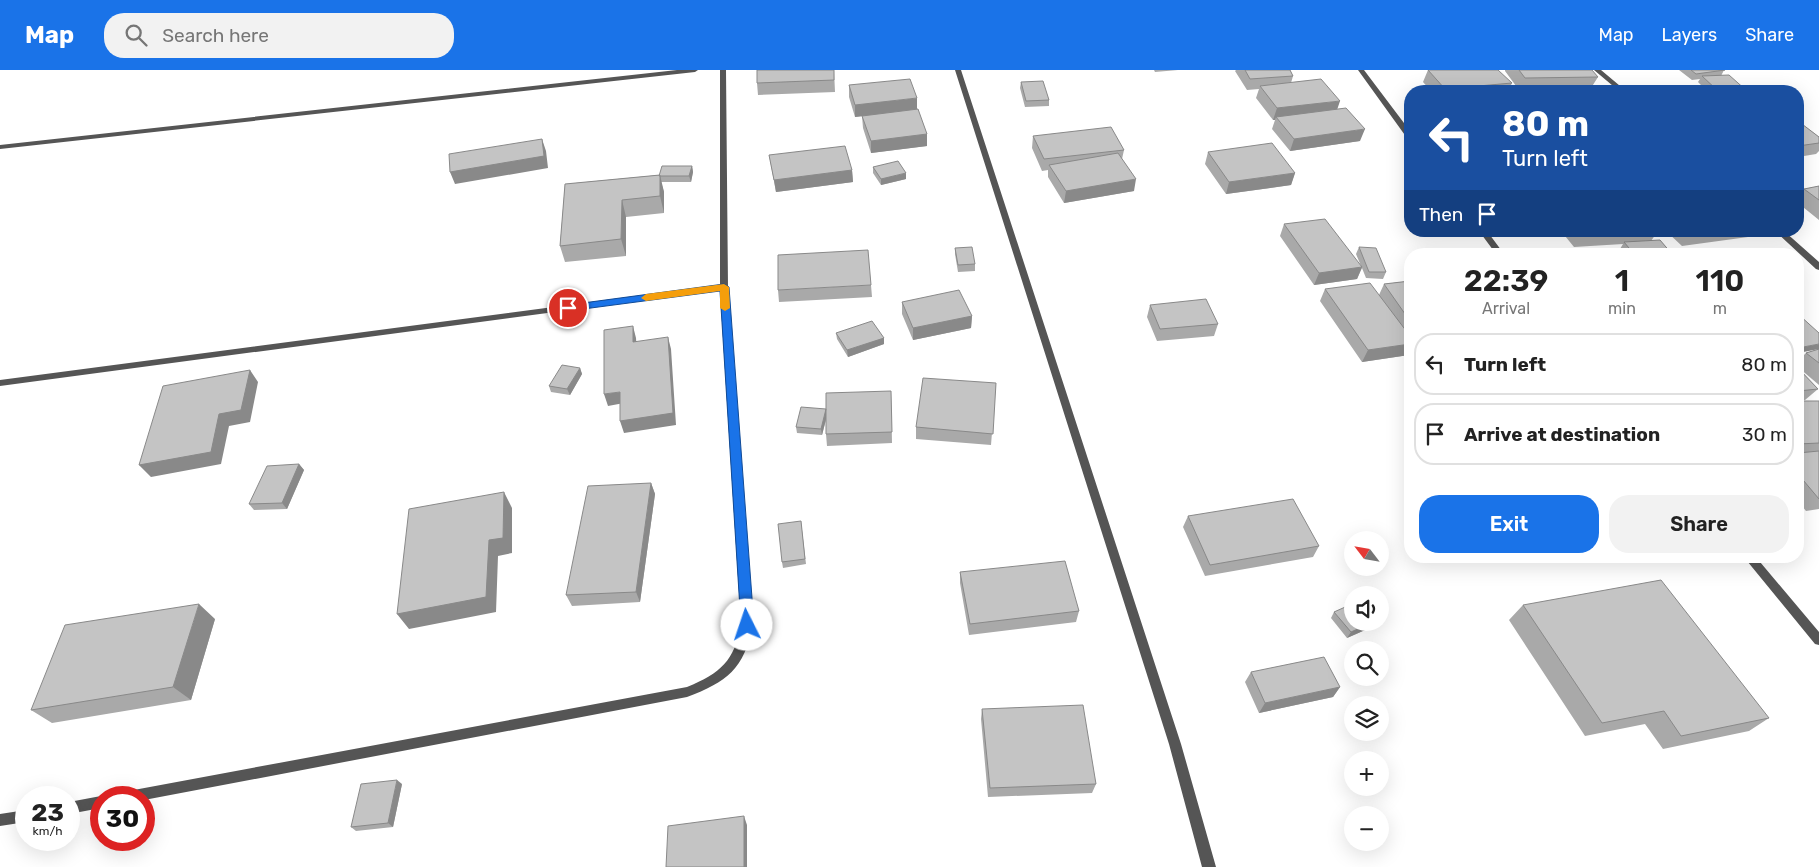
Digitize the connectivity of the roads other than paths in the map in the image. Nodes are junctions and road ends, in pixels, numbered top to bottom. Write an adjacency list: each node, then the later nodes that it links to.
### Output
1 (695, 70): 8 (street)
2 (723, 70): 15 (street)
3 (958, 70): 22 (street)
4 (1361, 70): 7 (street)
5 (1597, 70): 6 (street)
6 (1616, 85)
7 (1404, 128)
8 (0, 147)
9 (1487, 237): 11 (street)
10 (1785, 237): 12 (street)
11 (1496, 248)
12 (1797, 248)
13 (1804, 254): 14 (street)
14 (1819, 268)
15 (724, 287): 16 (street); 19 (street)
16 (0, 383)
17 (1754, 563): 18 (street)
18 (1819, 640)
19 (155, 792)
20 (15, 818): 21 (street)
21 (0, 820)
22 (1210, 867)

